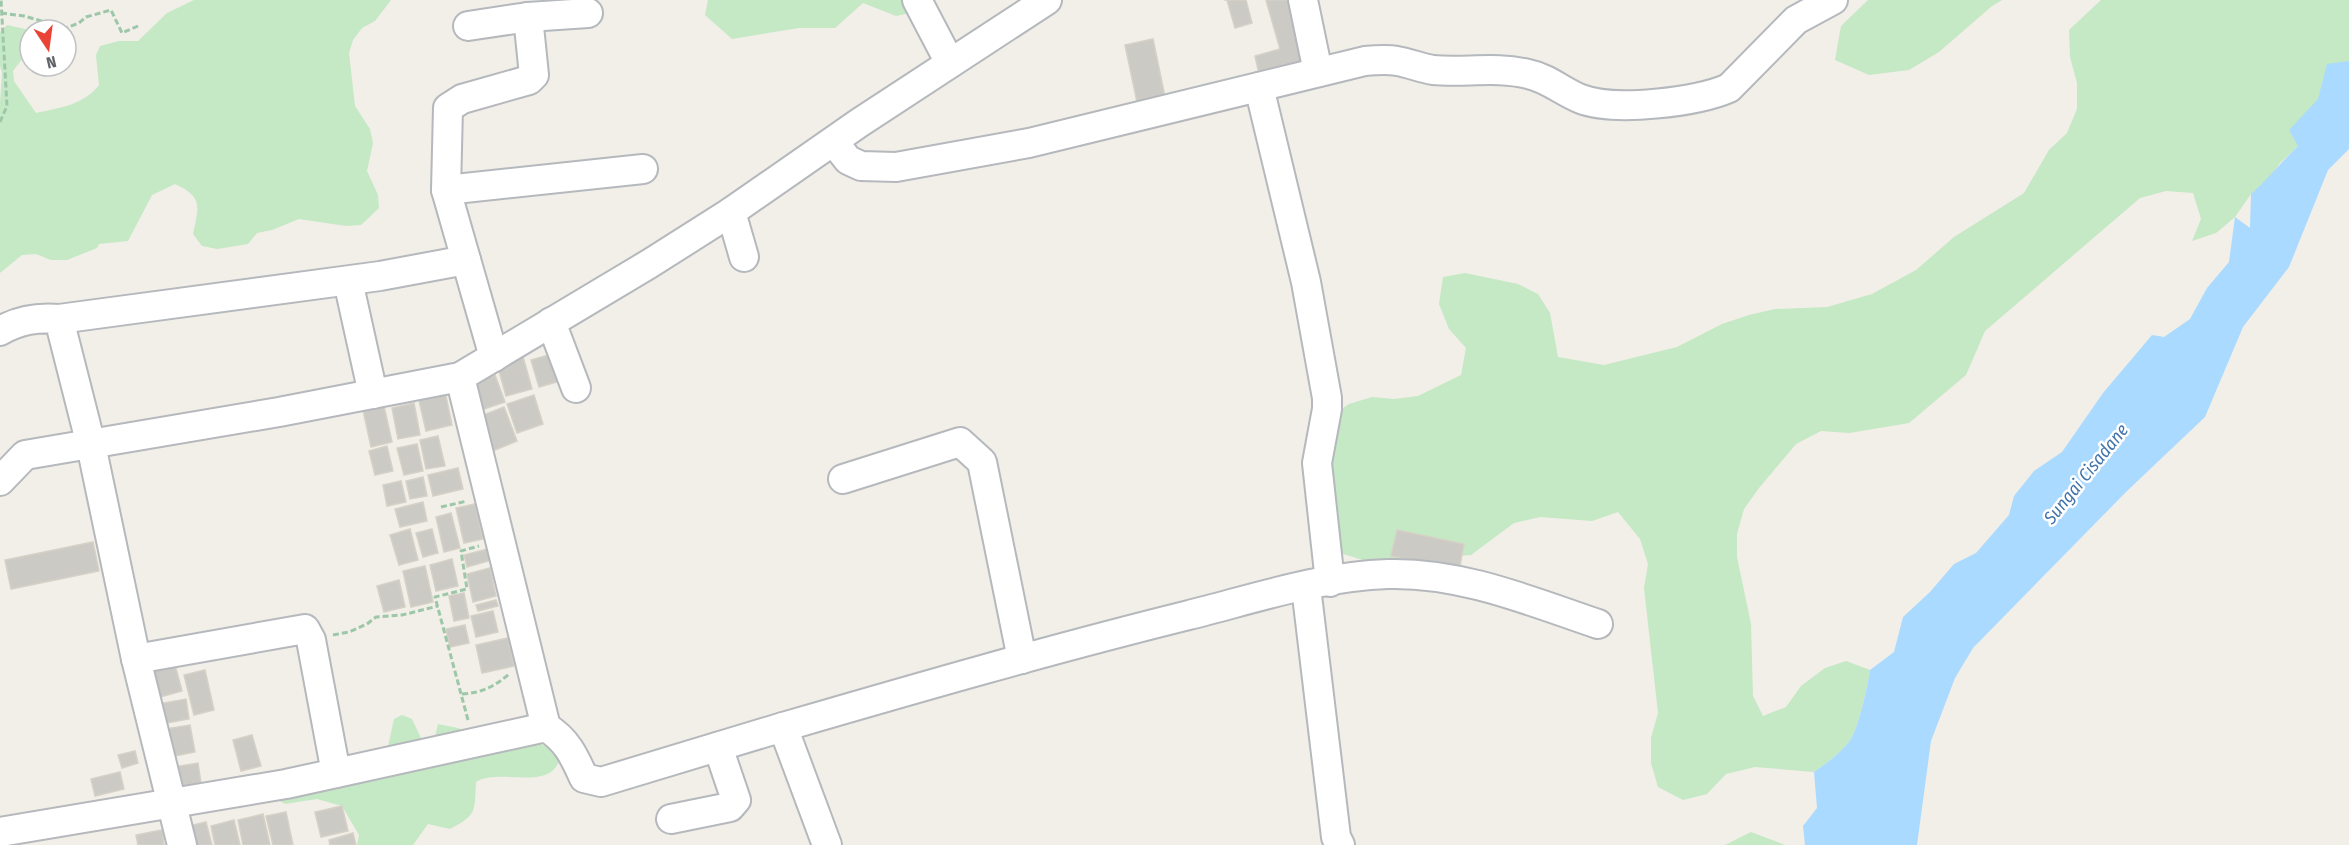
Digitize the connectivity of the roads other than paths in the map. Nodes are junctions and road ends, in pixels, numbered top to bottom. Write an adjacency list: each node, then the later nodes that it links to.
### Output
1 (917, 0): 8 (street)
2 (1047, 0): 8 (street)
3 (1303, 0): 9 (street)
4 (1833, 0): 9 (street)
5 (588, 13): 6 (street)
6 (528, 17): 7 (street); 13 (street)
7 (468, 26)
8 (950, 63): 11 (street)
9 (1318, 72): 10 (street)
10 (1259, 87): 11 (street); 28 (street)
11 (834, 142): 14 (street)
12 (643, 169): 13 (street)
13 (446, 190): 16 (street)
14 (731, 212): 15 (street); 19 (street)
15 (744, 257)
16 (466, 260): 17 (street); 21 (street)
17 (348, 280): 18 (street); 24 (street)
18 (59, 320): 20 (street); 25 (street)
19 (552, 322): 21 (street); 23 (street)
20 (0, 331)
21 (494, 357): 22 (street)
22 (460, 377): 24 (street); 32 (street)
23 (576, 388)
24 (373, 394): 25 (street)
25 (91, 445): 27 (street); 30 (street)
26 (843, 479): 31 (street)
27 (0, 481)
28 (1318, 584): 29 (street); 31 (street); 41 (street)
29 (1598, 624)
30 (136, 659): 35 (street); 36 (street)
31 (1022, 659): 33 (street)
32 (546, 727): 34 (street); 35 (street)
33 (783, 727): 34 (street); 40 (street)
34 (718, 747): 37 (street)
35 (336, 773): 36 (street)
36 (172, 801): 38 (street); 39 (street)
37 (671, 819)
38 (0, 832)
39 (182, 845)
40 (827, 845)
41 (1340, 845)

